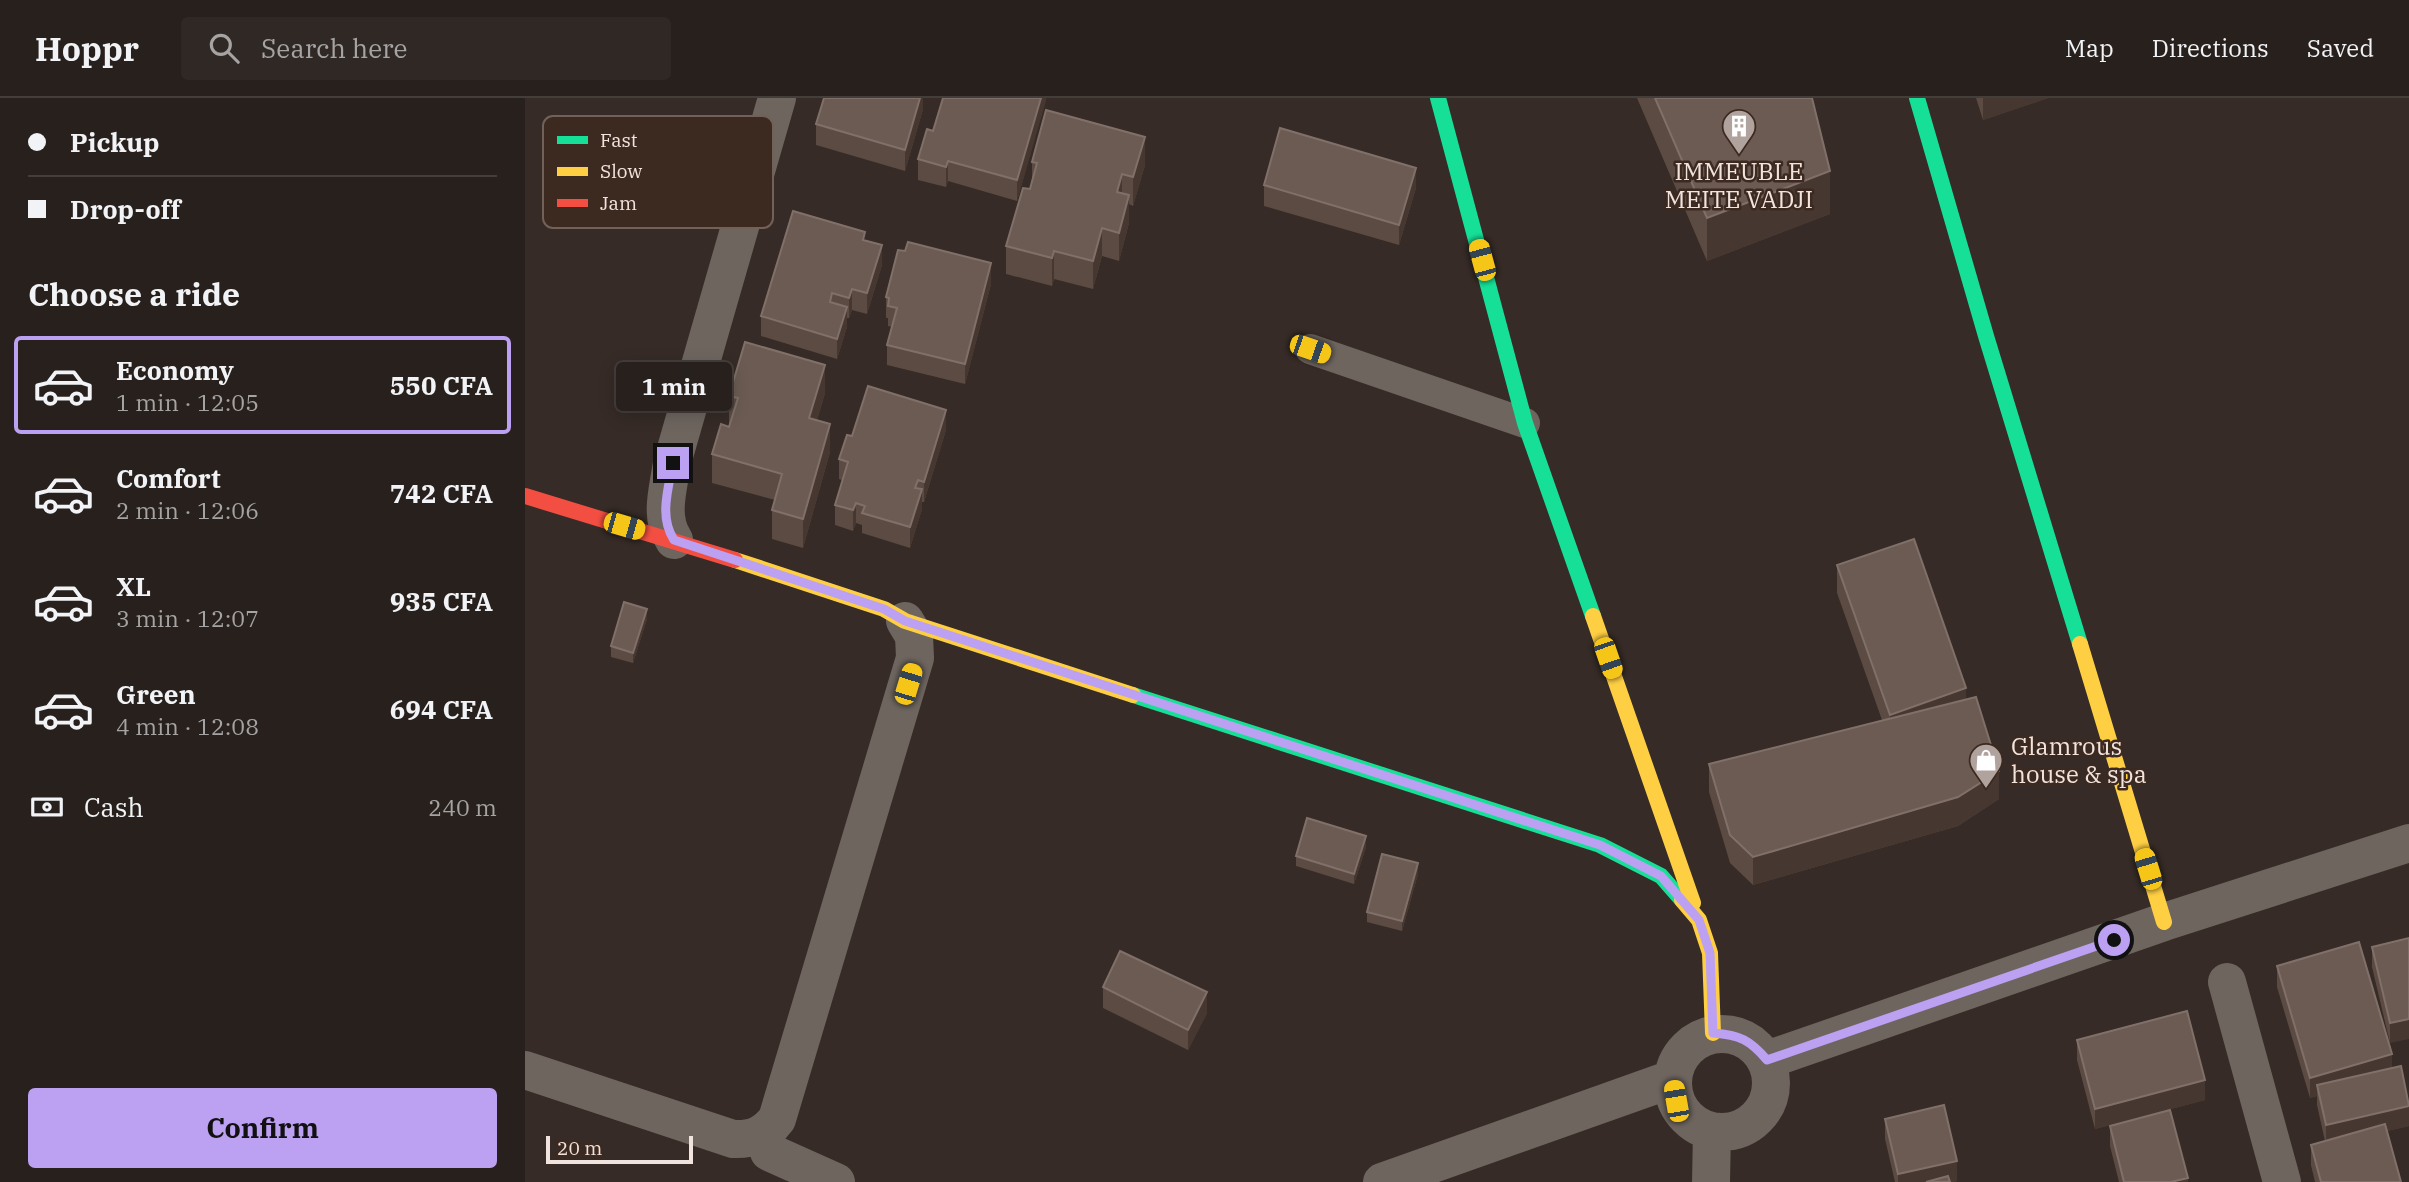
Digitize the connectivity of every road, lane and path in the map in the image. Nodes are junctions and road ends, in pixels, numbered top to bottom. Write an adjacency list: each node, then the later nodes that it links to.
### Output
1 (777, 98): 4 (street)
2 (1438, 98): 7 (street)
3 (1917, 98): 13 (street)
4 (772, 116)
5 (740, 228): 9 (street)
6 (1310, 349): 7 (lane)
7 (1525, 422): 12 (street)
8 (525, 496): 9 (street)
9 (674, 540): 10 (street)
10 (905, 621): 12 (street); 20 (street)
11 (2409, 843): 13 (street)
12 (1699, 920): 15 (street)
13 (2164, 922): 16 (street)
14 (2227, 982): 24 (street)
15 (1713, 1033): 16 (street); 18 (street)
16 (1767, 1060): 19 (street)
17 (525, 1070): 20 (street)
18 (1672, 1079): 19 (street); 22 (street)
19 (1712, 1131): 23 (street)
20 (769, 1155): 21 (street)
21 (836, 1182)
22 (1382, 1182)
23 (1711, 1182)
24 (2282, 1182)

